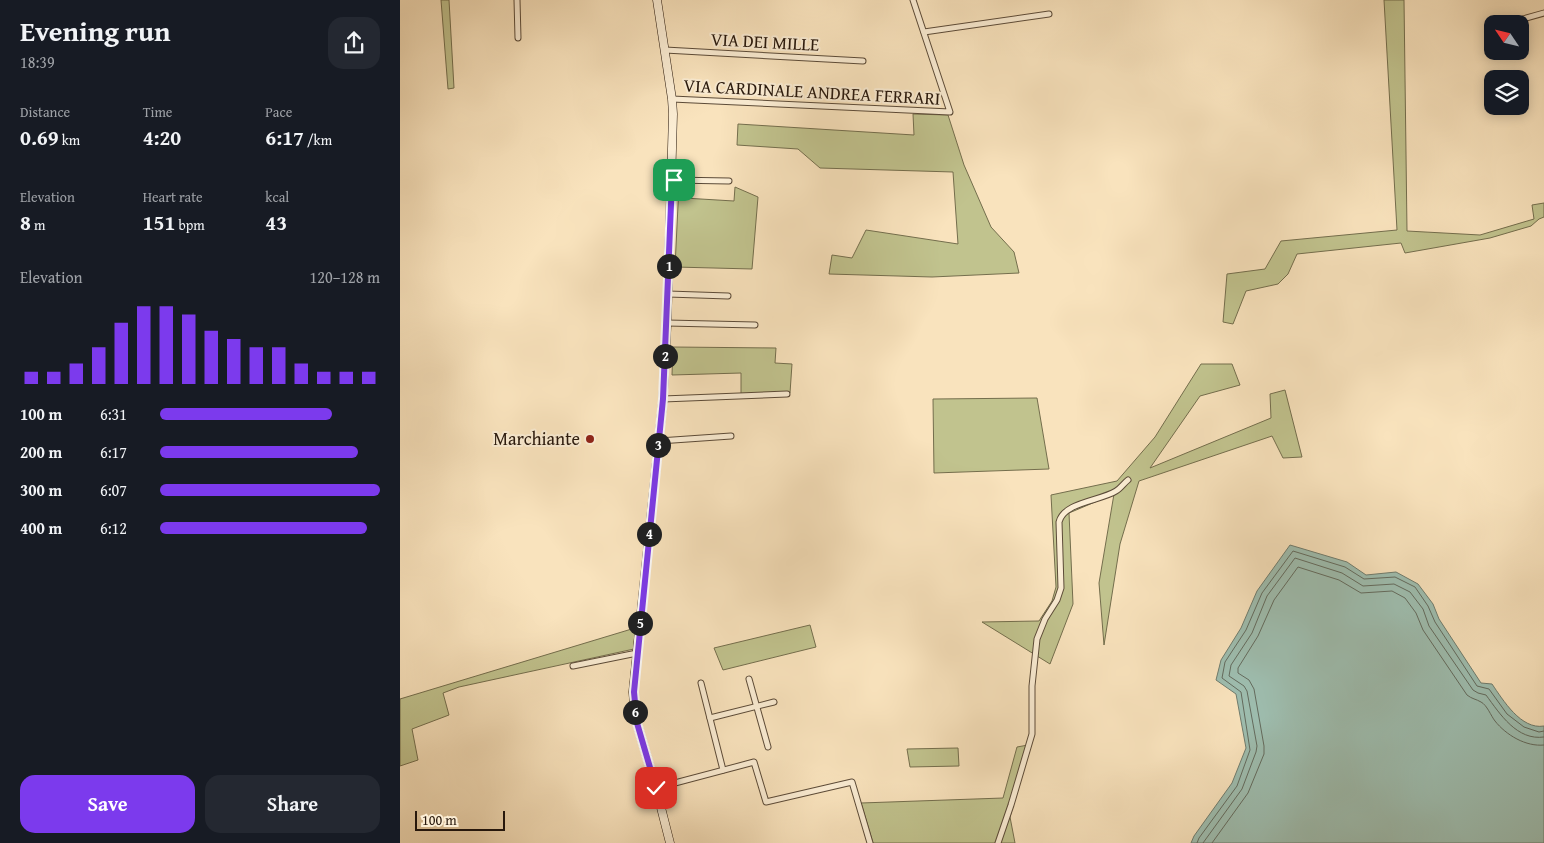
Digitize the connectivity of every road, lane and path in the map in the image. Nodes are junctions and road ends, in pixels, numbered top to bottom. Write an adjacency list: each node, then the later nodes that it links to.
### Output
1 (517, 0): 8 (street)
2 (657, 0): 9 (street)
3 (913, 0): 7 (street)
4 (1544, 13): 6 (street)
5 (1049, 14): 7 (street)
6 (1529, 18)
7 (924, 32): 11 (street, VIA CARDINALE ANDREA FERRARI)
8 (518, 38)
9 (665, 50): 10 (street, VIA DEI MILLE); 11 (street)
10 (863, 61)
11 (672, 99): 12 (street)
12 (672, 180): 13 (street); 14 (street)
13 (729, 181)
14 (668, 294): 15 (street); 16 (street)
15 (728, 296)
16 (667, 323): 17 (street); 19 (street)
17 (755, 325)
18 (787, 394): 19 (street)
19 (663, 399): 21 (street)
20 (731, 436): 21 (street)
21 (659, 441): 23 (street)
22 (1128, 480): 35 (street)
23 (637, 653): 24 (street); 32 (street)
24 (573, 666)
25 (749, 678): 28 (street)
26 (701, 683): 29 (street)
27 (774, 702): 28 (street)
28 (756, 706): 29 (street); 30 (street)
29 (710, 718): 31 (street)
30 (768, 747)
31 (723, 770): 32 (street); 34 (street)
32 (656, 788): 33 (street)
33 (670, 843)
34 (870, 843)
35 (998, 843)

